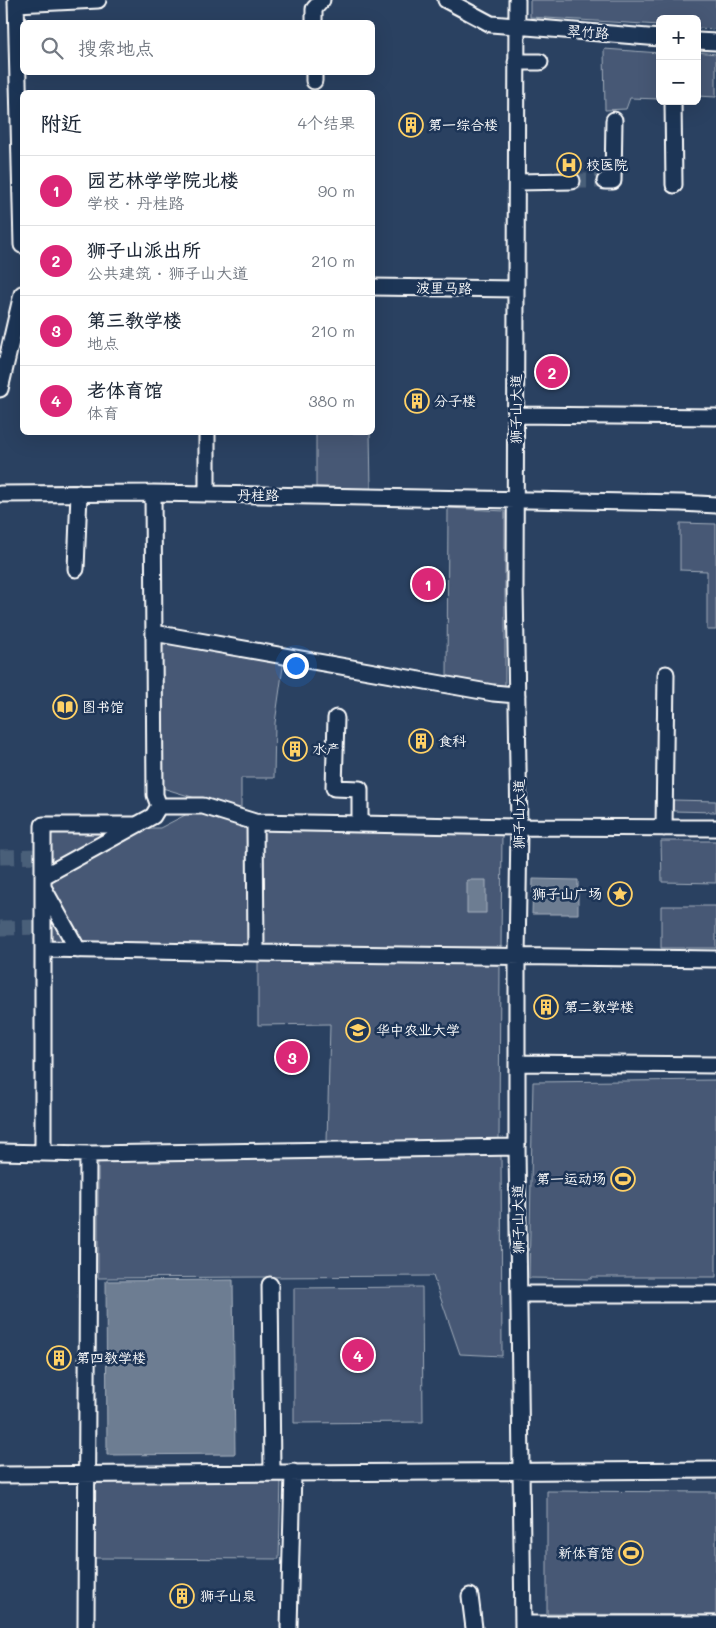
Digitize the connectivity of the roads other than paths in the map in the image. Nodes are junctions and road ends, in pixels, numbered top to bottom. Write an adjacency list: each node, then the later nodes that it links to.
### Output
1 (98, 0): 5 (street)
2 (322, 0): 6 (street)
3 (446, 0): 7 (street, 翠竹路)
4 (517, 0): 7 (street, 狮子山大道)
5 (16, 2): 15 (street)
6 (314, 20)
7 (517, 27): 8 (street, 翠竹路); 11 (street, 狮子山大道)
8 (656, 38)
9 (701, 41): 10 (street)
10 (716, 42)
11 (516, 62): 12 (street); 18 (street, 狮子山大道)
12 (540, 62)
13 (673, 105): 19 (street)
14 (614, 120): 17 (street)
15 (20, 164)
16 (572, 181): 18 (street)
17 (605, 181)
18 (517, 182): 21 (street, 狮子山大道)
19 (674, 185)
20 (375, 287): 21 (street, 波里马路)
21 (516, 289): 24 (street, 狮子山大道)
22 (20, 303): 23 (street)
23 (0, 389)
24 (516, 415): 25 (street); 31 (street, 狮子山大道)
25 (716, 417)
26 (208, 435): 30 (street)
27 (79, 493): 28 (street, 丹桂路); 29 (street, 丹桂路); 33 (street)
28 (153, 493): 30 (street, 丹桂路); 34 (street)
29 (0, 494)
30 (207, 494): 31 (street, 丹桂路)
31 (516, 500): 32 (street, 丹桂路); 36 (street, 狮子山大道)
32 (716, 505)
33 (76, 569)
34 (154, 634): 36 (street); 38 (street)
35 (666, 674): 43 (street)
36 (518, 695): 42 (street, 狮子山大道)
37 (336, 718): 40 (street)
38 (159, 806): 39 (street); 41 (street)
39 (255, 822): 40 (street); 48 (street)
40 (360, 824): 42 (street)
41 (136, 825): 45 (street); 45 (street)
42 (519, 827): 43 (street); 49 (street, 狮子山大道)
43 (664, 828): 44 (street)
44 (716, 828)
45 (44, 882): 46 (street); 47 (street)
46 (44, 949): 47 (street); 55 (street)
47 (78, 950): 48 (street)
48 (256, 953): 49 (street)
49 (517, 958): 50 (street); 51 (street, 狮子山大道)
50 (716, 959)
51 (518, 1062): 52 (street); 53 (street, 狮子山大道)
52 (716, 1065)
53 (517, 1147): 56 (street); 58 (street, 狮子山大道)
54 (0, 1152): 55 (street)
55 (43, 1152): 56 (street)
56 (88, 1154): 65 (street)
57 (270, 1285): 61 (street)
58 (519, 1294): 59 (street); 63 (street, 狮子山大道)
59 (716, 1294)
60 (716, 1470): 63 (street)
61 (272, 1472): 62 (street); 65 (street)
62 (292, 1472): 63 (street); 70 (street)
63 (521, 1473): 68 (street, 狮子山大道)
64 (0, 1474): 65 (street)
65 (86, 1475): 69 (street)
66 (470, 1596): 71 (street)
67 (716, 1624): 68 (street)
68 (523, 1626)
69 (86, 1628)
70 (289, 1628)
71 (474, 1628)

